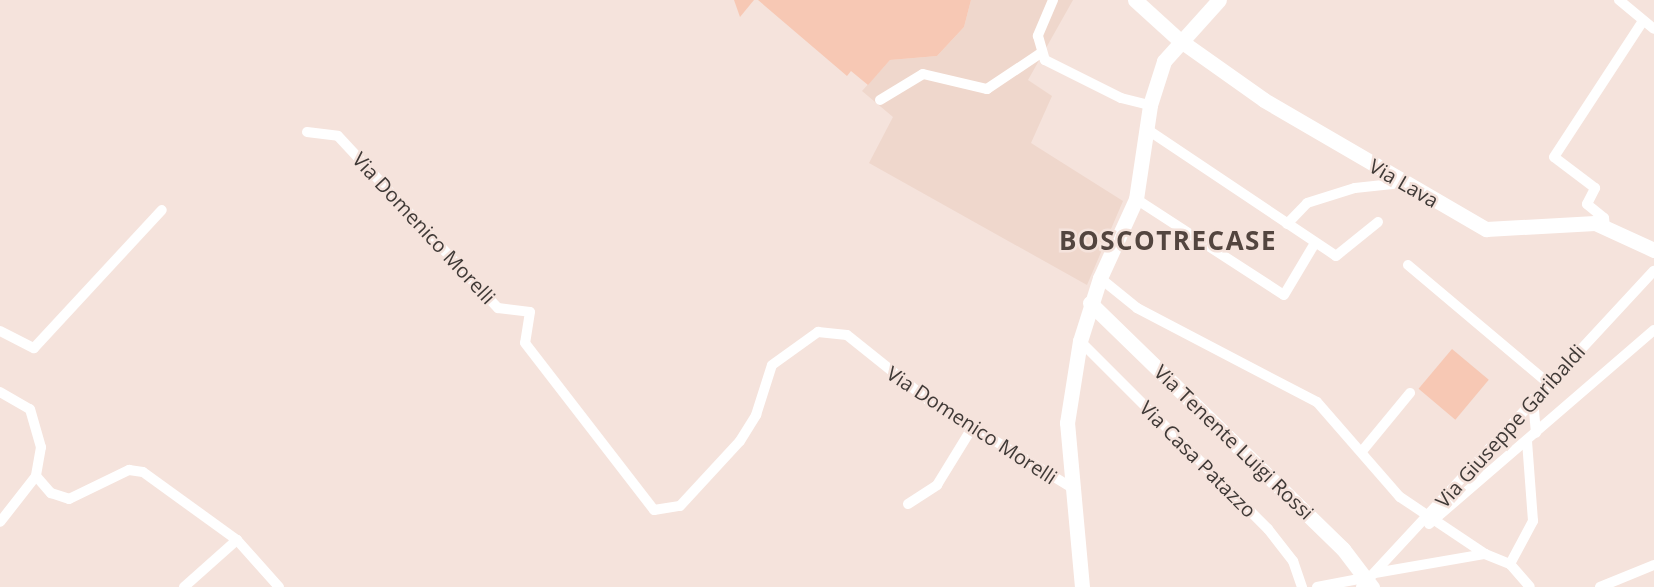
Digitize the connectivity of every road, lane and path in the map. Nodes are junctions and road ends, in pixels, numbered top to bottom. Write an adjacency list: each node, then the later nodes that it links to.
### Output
1 (1053, 0): 8 (street)
2 (1135, 0): 7 (street, Via Lava)
3 (1219, 0): 7 (street)
4 (1619, 0): 5 (street)
5 (1643, 21): 6 (street); 18 (street)
6 (1654, 29)
7 (1178, 39): 10 (street); 13 (street, Via Lava)
8 (1041, 53): 9 (street); 10 (street)
9 (880, 100)
10 (1150, 105): 11 (street)
11 (1148, 130): 14 (street); 17 (street)
12 (307, 132): 32 (street, Via Domenico Morelli)
13 (1402, 183): 17 (street); 18 (street, Via Lava)
14 (1136, 199): 19 (street); 23 (street)
15 (162, 210): 26 (street)
16 (1378, 222): 19 (street)
17 (1287, 224): 19 (street)
18 (1605, 226): 20 (street, Via Lava)
19 (1315, 243)
20 (1654, 250)
21 (1408, 265): 28 (street)
22 (1654, 271): 28 (street, Via Giuseppe Garibaldi)
23 (1100, 278): 24 (street); 35 (street)
24 (1090, 303): 27 (street); 45 (street, Via Tenente Luigi Rossi)
25 (1654, 330): 33 (street)
26 (0, 331)
27 (1080, 341): 37 (street); 49 (street, Via Casa Patazzo)
28 (1548, 383): 31 (street, Via Giuseppe Garibaldi)
29 (0, 393): 36 (street)
30 (1410, 393): 35 (street)
31 (1533, 399): 33 (street); 39 (street, Via Giuseppe Garibaldi)
32 (972, 428): 37 (street, Via Domenico Morelli); 38 (street)
33 (1536, 433): 34 (street)
34 (1527, 441): 39 (street); 43 (street)
35 (1363, 450): 39 (street)
36 (36, 476): 40 (street); 41 (street)
37 (1074, 489): 48 (street)
38 (908, 504)
39 (1430, 519): 42 (street); 45 (street)
40 (0, 522)
41 (237, 540): 46 (street); 47 (street)
42 (1485, 554): 43 (street); 45 (street)
43 (1509, 564): 51 (street)
44 (1654, 565): 52 (street)
45 (1368, 581): 50 (street)
46 (184, 587)
47 (279, 587)
48 (1082, 587)
49 (1302, 587)
50 (1317, 587)
51 (1530, 587)
52 (1600, 587)

